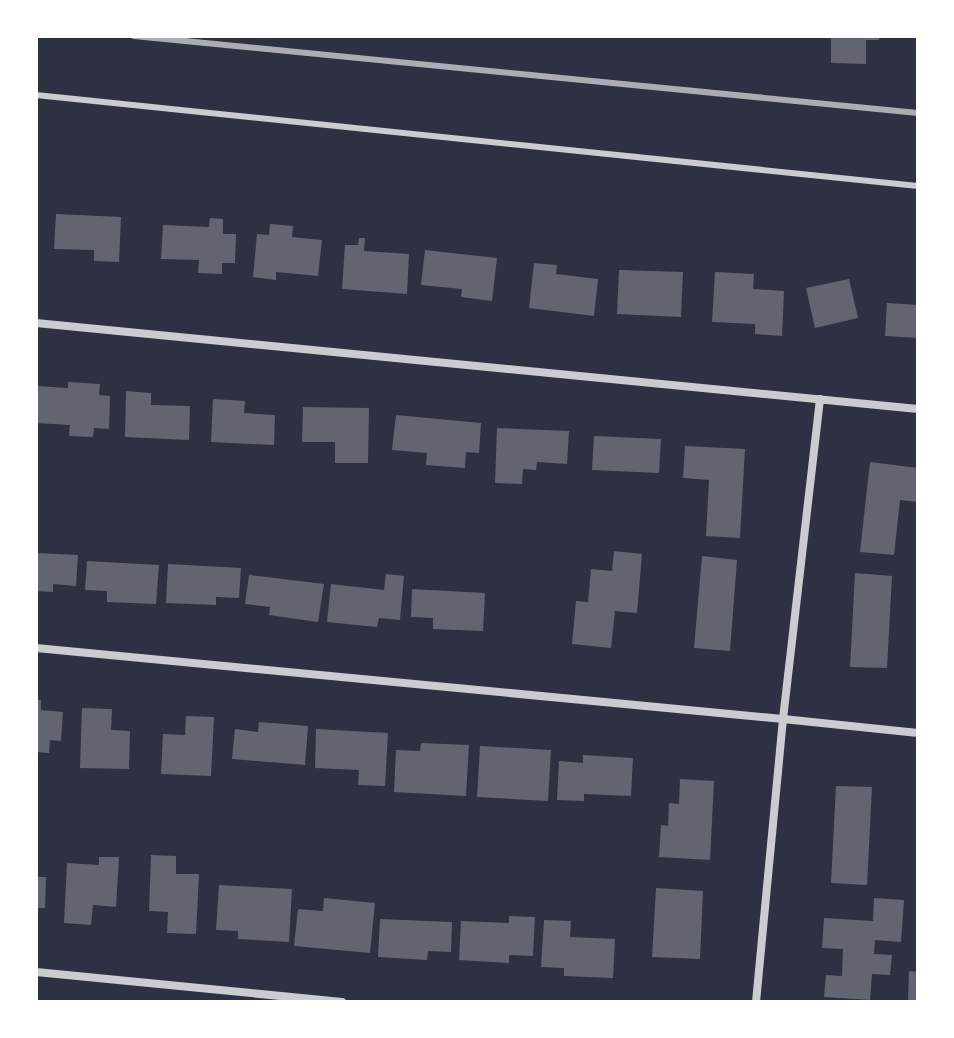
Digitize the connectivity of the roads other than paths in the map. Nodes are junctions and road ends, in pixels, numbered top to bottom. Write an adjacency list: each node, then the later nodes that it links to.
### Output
1 (36, 95): 2 (lane)
2 (918, 186)
3 (36, 323): 4 (street)
4 (820, 399): 5 (street); 7 (street)
5 (918, 409)
6 (36, 648): 7 (street)
7 (783, 719): 8 (street); 11 (street)
8 (918, 733)
9 (36, 972): 10 (street)
10 (342, 1002)
11 (756, 1002)

